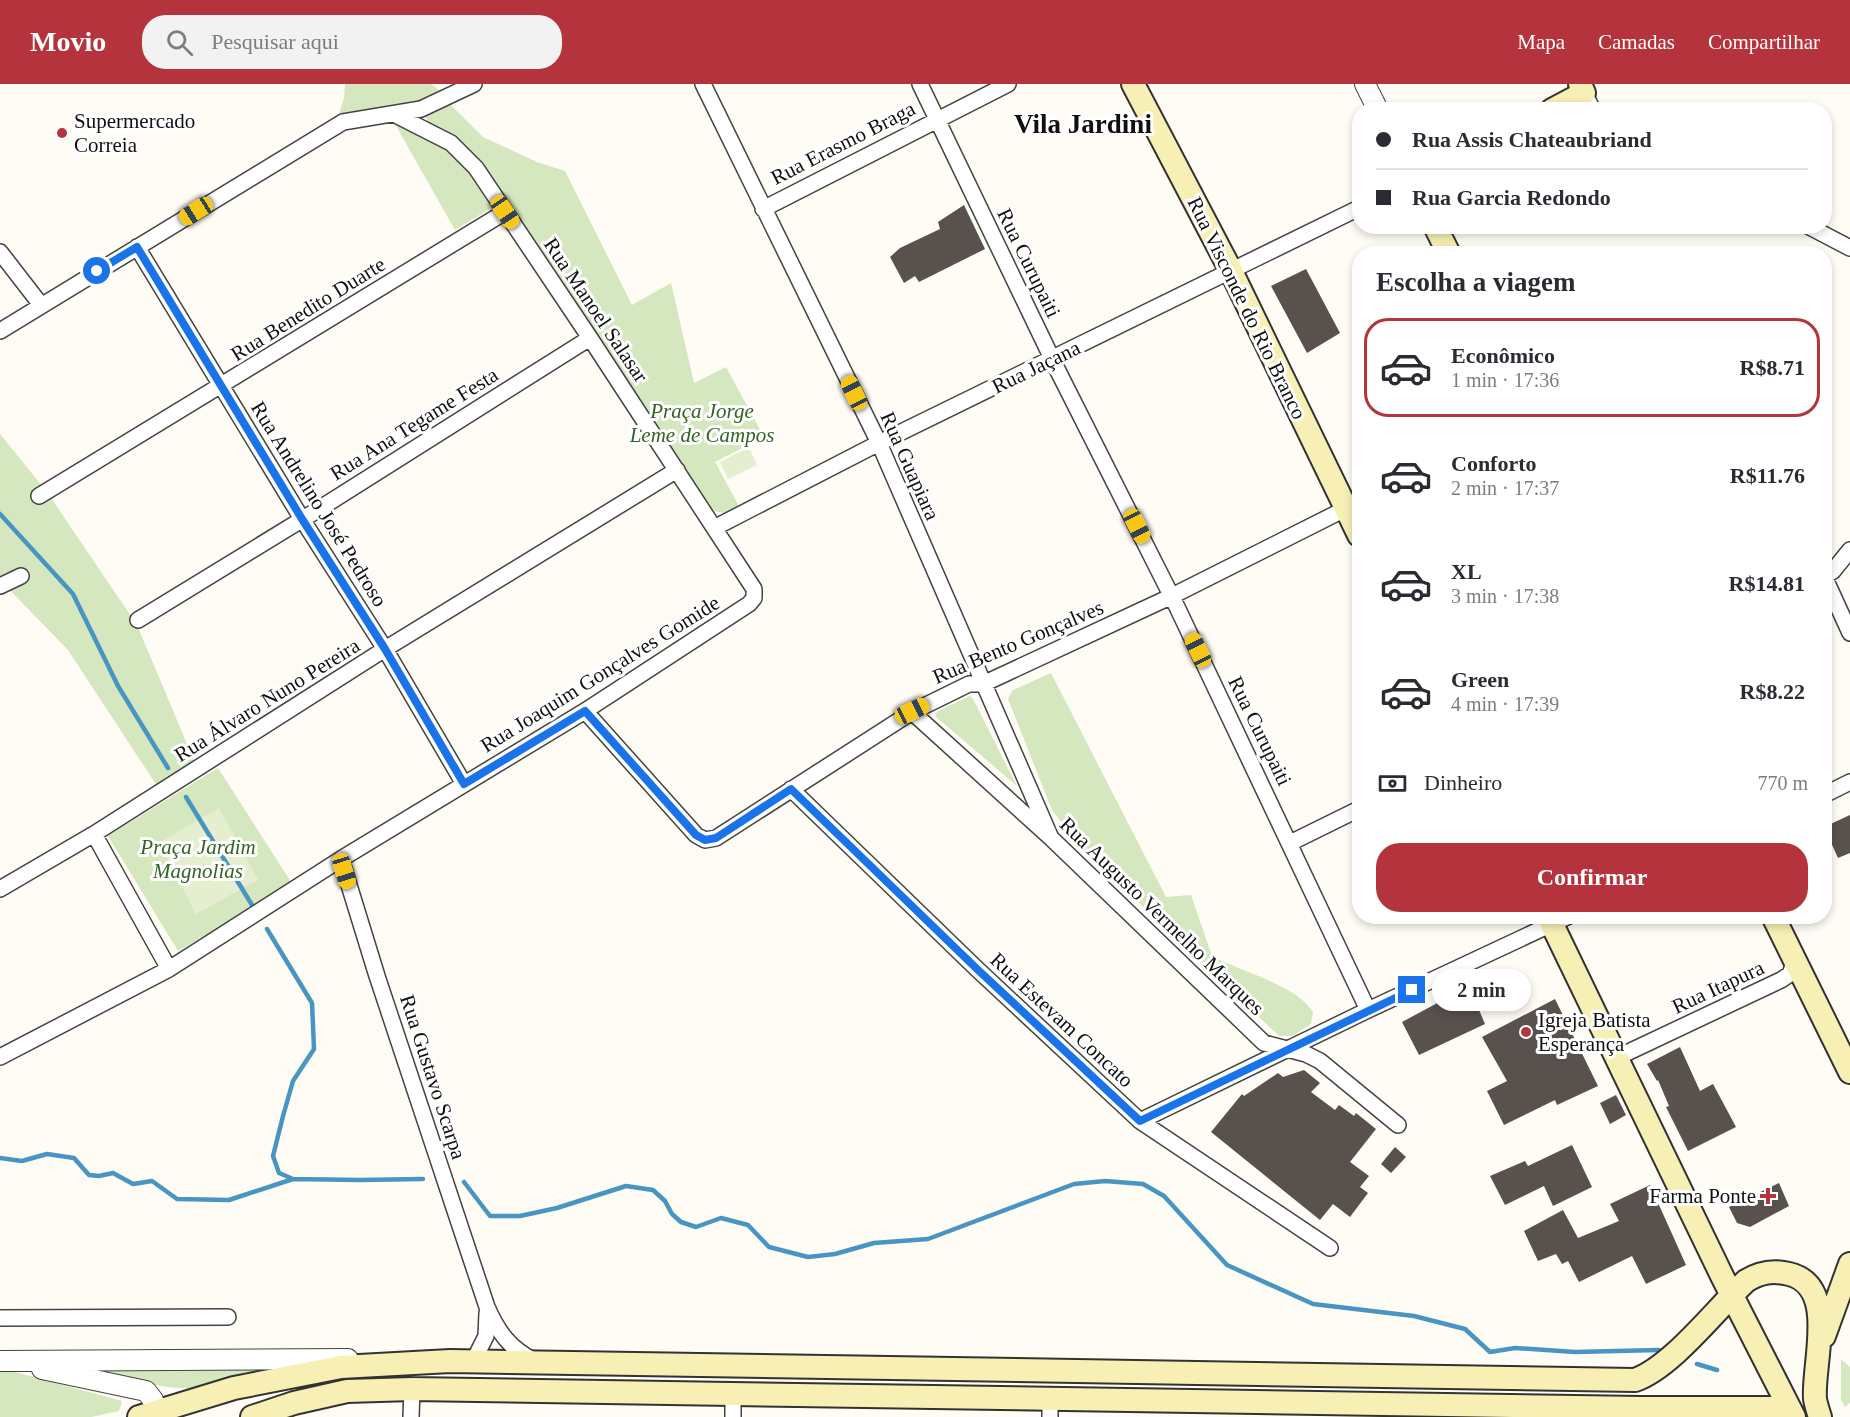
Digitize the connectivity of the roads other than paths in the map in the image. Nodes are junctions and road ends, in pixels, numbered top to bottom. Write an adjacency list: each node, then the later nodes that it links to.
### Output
1 (474, 84): 10 (street)
2 (703, 84): 14 (street, Rua Guapiara)
3 (920, 84): 12 (street, Rua Curupaiti)
4 (1008, 84): 12 (street, Rua Erasmo Braga)
5 (1133, 84): 21 (main road, Rua Visconde do Rio Branco)
6 (1365, 84): 8 (street)
7 (1585, 95): 9 (main road)
8 (1374, 102)
9 (1570, 102)
10 (421, 109): 11 (street); 13 (street)
11 (394, 114): 13 (street, Rua Manoel Salasar); 18 (street)
12 (937, 119): 14 (street, Rua Erasmo Braga); 25 (street, Rua Curupaiti)
13 (419, 127): 16 (street, Rua Manoel Salasar)
14 (763, 209): 27 (street, Rua Guapiara)
15 (1352, 210): 21 (street, Rua Jaçana)
16 (505, 212): 24 (street, Rua Manoel Salasar); 26 (street, Rua Benedito Duarte)
17 (1823, 234): 19 (street)
18 (137, 247): 22 (street); 26 (street, Rua Andrelino José Pedroso)
19 (1850, 248)
20 (0, 252): 22 (street)
21 (1231, 271): 25 (street, Rua Jaçana); 30 (main road, Rua Visconde do Rio Branco)
22 (41, 305): 23 (street)
23 (0, 331)
24 (590, 338): 28 (street, Rua Manoel Salasar); 31 (street, Rua Ana Tegame Festa)
25 (1053, 360): 27 (street, Rua Jaçana); 38 (street, Rua Curupaiti)
26 (221, 386): 29 (street, Rua Benedito Duarte); 31 (street, Rua Andrelino José Pedroso)
27 (879, 443): 32 (street, Rua Jaçana); 43 (street, Rua Guapiara)
28 (677, 470): 32 (street, Rua Manoel Salasar); 42 (street, Rua Álvaro Nuno Pereira)
29 (39, 496)
30 (1352, 505): 38 (street, Rua Bento Gonçalves)
31 (302, 519): 40 (street, Rua Ana Tegame Festa); 42 (street, Rua Andrelino José Pedroso)
32 (714, 528): 39 (street, Rua Manoel Salasar)
33 (1850, 550): 34 (street)
34 (1832, 573)
35 (21, 576): 36 (street)
36 (0, 586)
37 (1832, 594): 41 (street)
38 (1172, 596): 43 (street, Rua Bento Gonçalves); 53 (street, Rua Curupaiti)
39 (754, 597): 44 (street, Rua Joaquim Gonçalves Gomide)
40 (138, 620)
41 (1850, 633)
42 (385, 649): 47 (street, Rua Andrelino José Pedroso); 51 (street, Rua Álvaro Nuno Pereira)
43 (983, 684): 45 (street, Rua Bento Gonçalves); 52 (street, Rua Guapiara)
44 (585, 711): 47 (street, Rua Joaquim Gonçalves Gomide); 48 (street, Rua Bento Gonçalves)
45 (912, 711): 48 (street, Rua Bento Gonçalves); 52 (street, Rua Augusto Vermelho Marques)
46 (1850, 782): 49 (street)
47 (464, 784): 54 (street, Rua Joaquim Gonçalves Gomide)
48 (791, 789): 66 (street, Rua Estevam Concato)
49 (1832, 791)
50 (1352, 812): 53 (street)
51 (94, 834): 55 (street, Rua Álvaro Nuno Pereira); 60 (street)
52 (1051, 838): 62 (street, Rua Augusto Vermelho Marques)
53 (1290, 843): 61 (street, Rua Curupaiti)
54 (341, 859): 60 (street, Rua Joaquim Gonçalves Gomide); 71 (street, Rua Gustavo Scarpa)
55 (0, 889)
56 (1546, 924): 61 (street)
57 (1558, 924): 64 (main road)
58 (1777, 924): 59 (main road)
59 (1795, 960): 64 (street, Rua Itapura); 65 (main road)
60 (169, 969): 63 (street, Rua Joaquim Gonçalves Gomide)
61 (1368, 1010): 62 (street)
62 (1288, 1050): 66 (street); 67 (street, Rua Augusto Vermelho Marques)
63 (0, 1057)
64 (1616, 1058): 70 (main road)
65 (1850, 1072)
66 (1140, 1121): 68 (street, Rua Estevam Concato)
67 (1398, 1125)
68 (1330, 1248)
69 (1850, 1264): 74 (main road)
70 (1732, 1294): 74 (main road); 78 (main road); 83 (main road)
71 (487, 1307): 77 (street, Rua Gustavo Scarpa); 78 (street, Rua Gustavo Scarpa)
72 (0, 1317): 73 (street)
73 (228, 1317)
74 (1819, 1349): 88 (main road)
75 (4, 1361): 76 (street); 84 (street)
76 (450, 1361): 77 (main road); 84 (main road)
77 (473, 1362): 78 (main road)
78 (541, 1363)
79 (412, 1389): 80 (main road); 85 (main road); 86 (street)
80 (734, 1394): 81 (main road); 87 (street)
81 (1050, 1408): 82 (main road)
82 (1388, 1410): 83 (main road)
83 (1791, 1413)
84 (151, 1415)
85 (252, 1417)
86 (411, 1417)
87 (733, 1417)
88 (1820, 1417)

